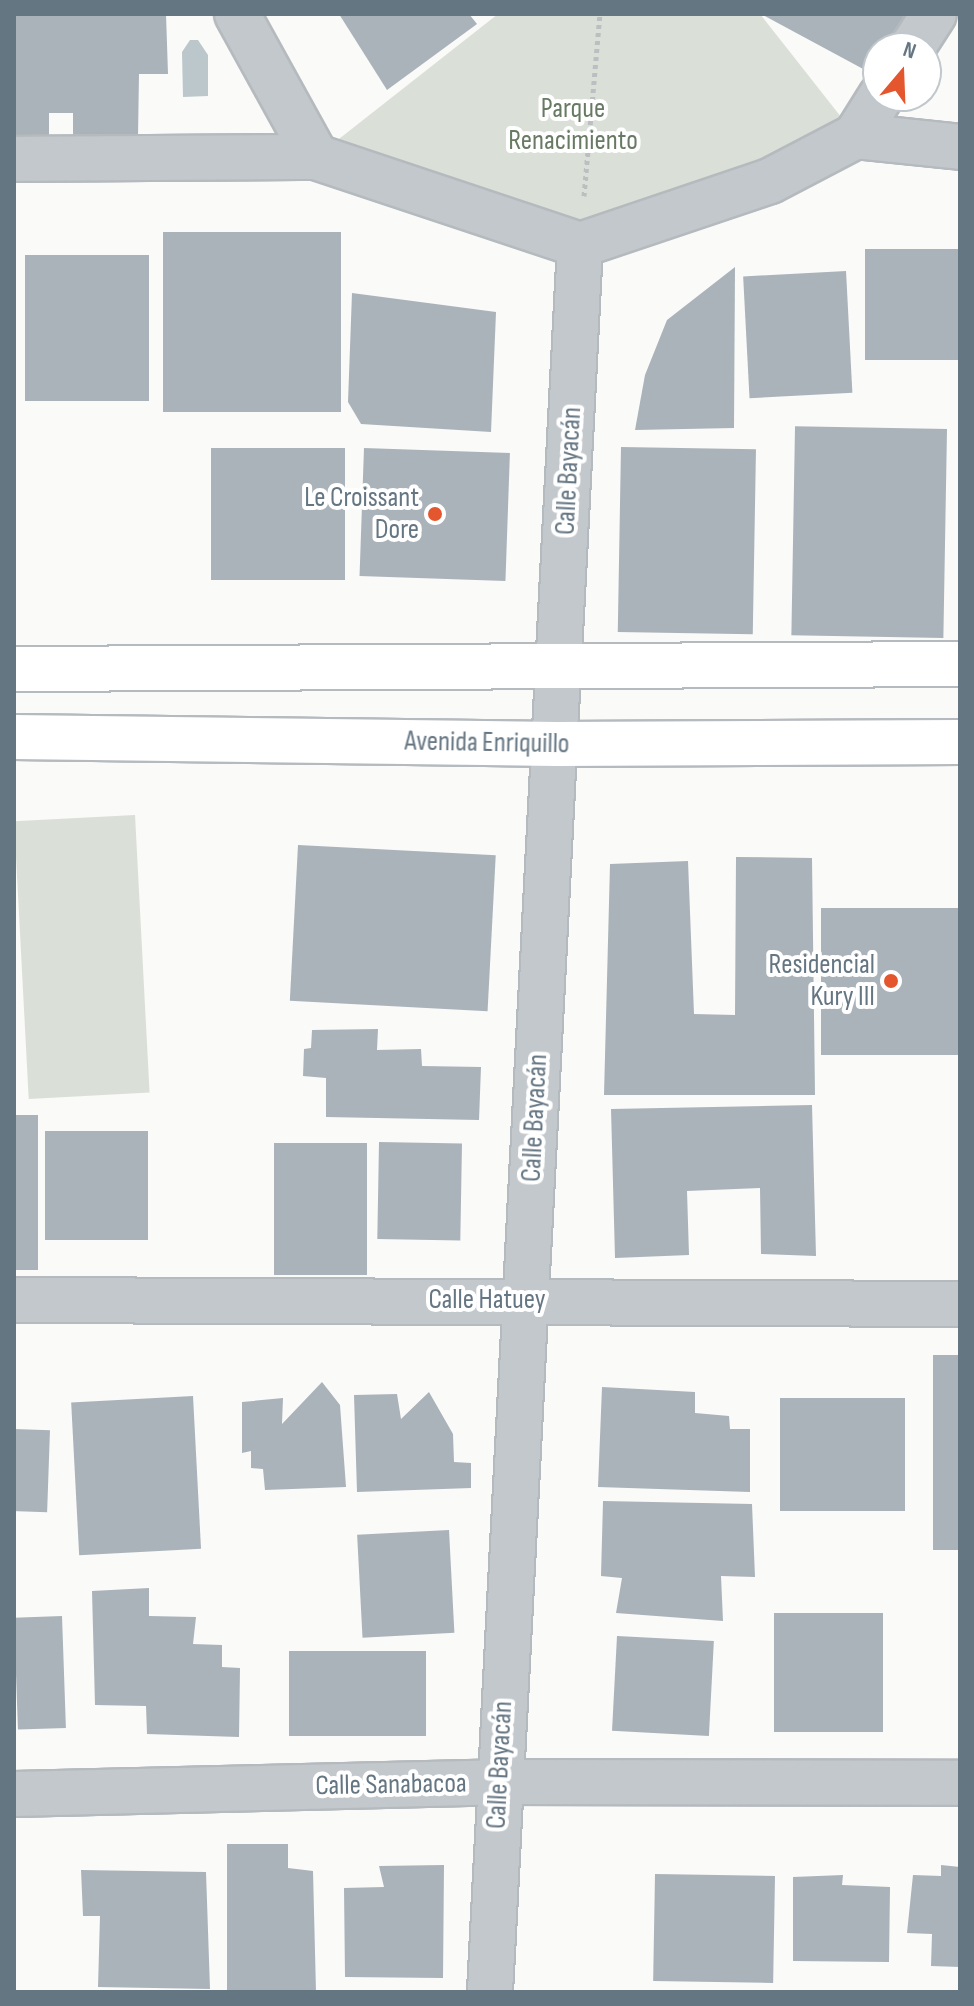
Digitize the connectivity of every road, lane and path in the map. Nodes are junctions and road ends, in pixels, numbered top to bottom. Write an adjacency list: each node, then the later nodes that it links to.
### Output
1 (237, 14): 8 (street)
2 (600, 14): 10 (path)
3 (934, 14): 4 (street)
4 (922, 32)
5 (871, 112): 6 (street)
6 (856, 136): 7 (street); 10 (street)
7 (960, 147)
8 (316, 157): 9 (street); 10 (street)
9 (14, 159)
10 (580, 245): 12 (street, Calle Bayacán)
11 (960, 664): 12 (main road)
12 (559, 667): 13 (main road); 16 (street, Calle Bayacán)
13 (14, 669)
14 (14, 737): 16 (main road, Avenida Enriquillo)
15 (960, 742): 16 (main road, Avenida Enriquillo)
16 (557, 744): 18 (street, Calle Bayacán)
17 (14, 1300): 18 (street, Calle Hatuey)
18 (525, 1300): 19 (street, Calle Hatuey); 20 (street, Calle Bayacán)
19 (960, 1304)
20 (499, 1782): 21 (street, Calle Sanabacoa); 22 (street, Calle Sanabacoa); 23 (street, Calle Bayacán)
21 (960, 1783)
22 (14, 1794)
23 (490, 1992)

